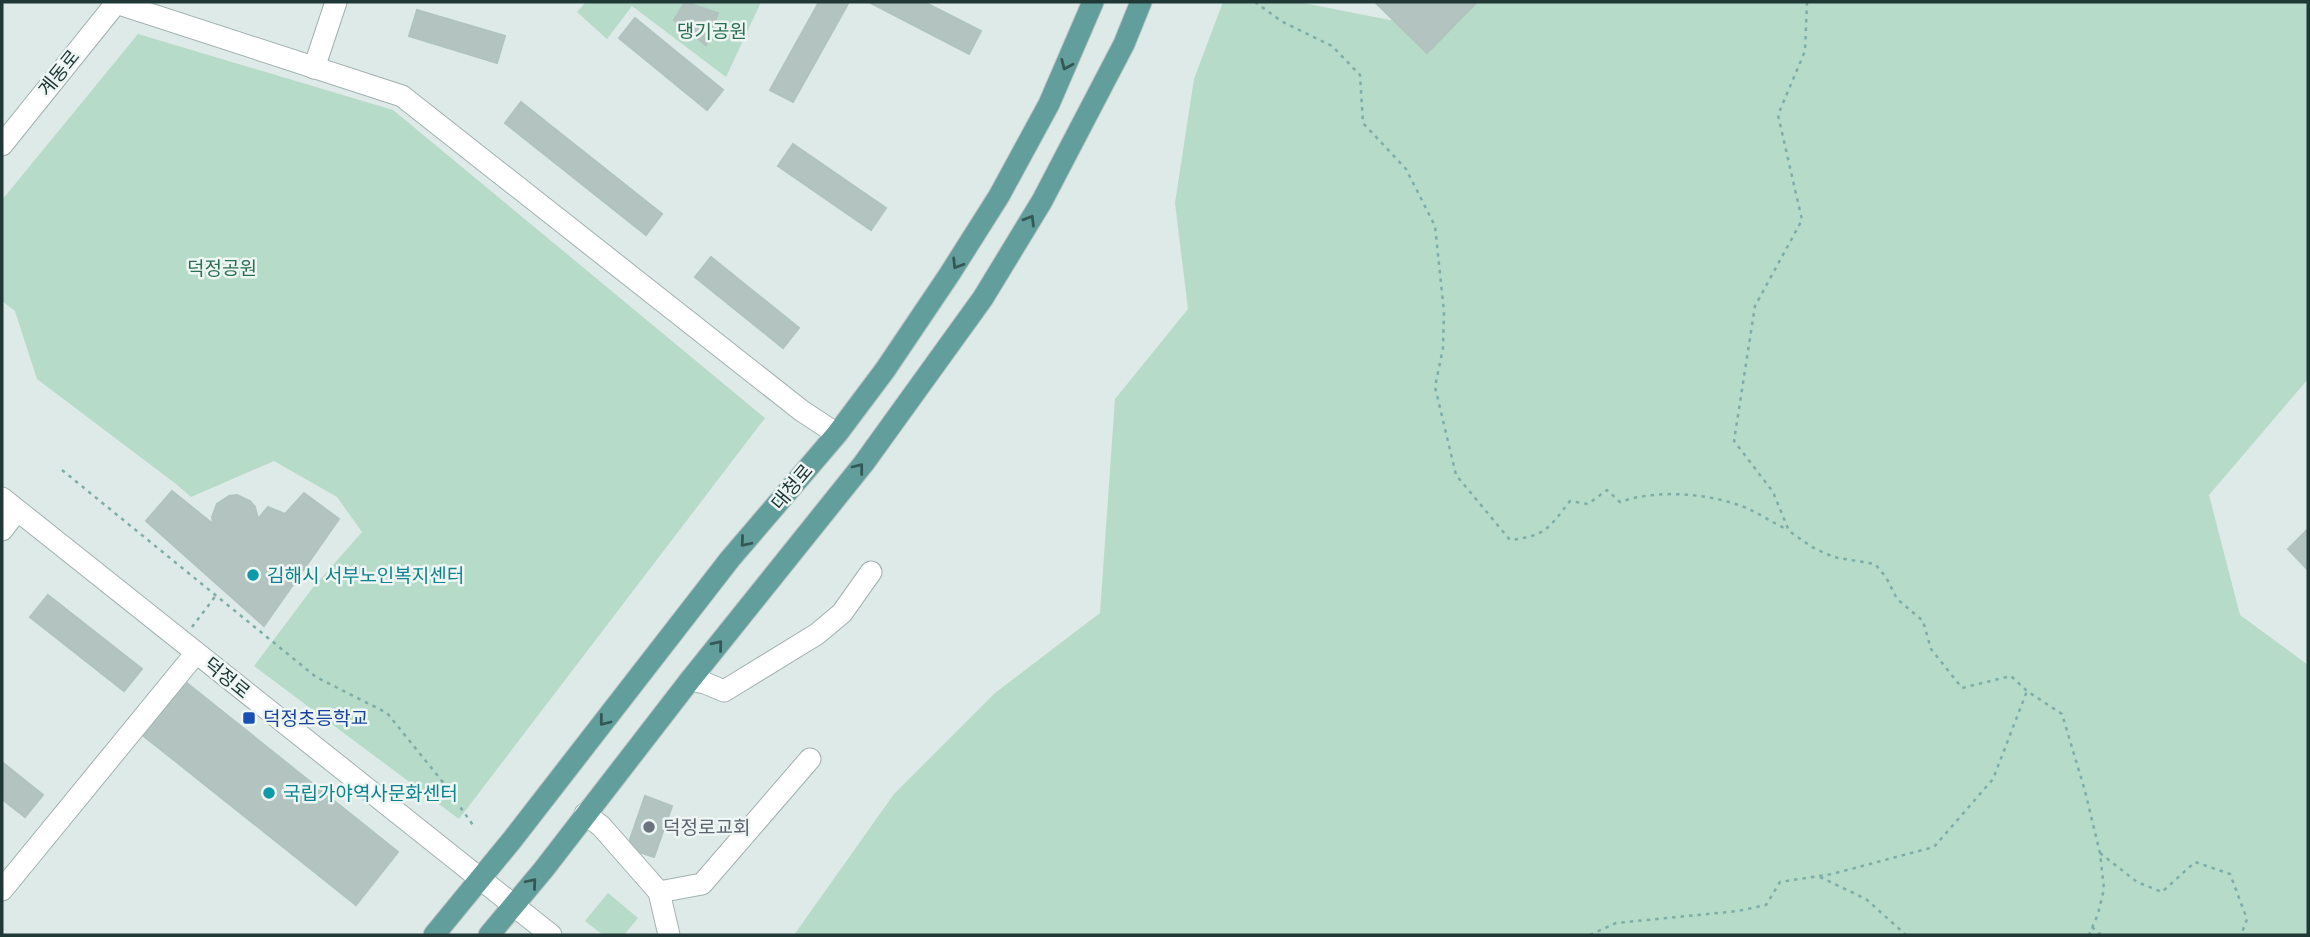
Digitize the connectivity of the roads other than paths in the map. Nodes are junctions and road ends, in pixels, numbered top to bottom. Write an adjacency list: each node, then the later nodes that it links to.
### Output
1 (336, 2): 5 (street)
2 (1093, 2): 7 (main road, 대청로, one-way to 7)
3 (1141, 2): 12 (main road, 대청로, one-way to 3)
4 (116, 3): 5 (street); 6 (street, 계동로)
5 (314, 68): 7 (street)
6 (2, 145)
7 (837, 434): 15 (main road, 대청로, one-way to 15)
8 (9, 504): 9 (street); 11 (street, 덕정로)
9 (2, 530)
10 (870, 572): 12 (street)
11 (189, 647): 15 (street, 덕정로); 16 (street)
12 (690, 680): 14 (main road, 대청로)
13 (810, 759): 17 (street)
14 (585, 814): 17 (street); 18 (main road, 대청로, one-way to 14)
15 (480, 879): 18 (street, 덕정로); 19 (main road, 대청로)
16 (2, 890)
17 (659, 892): 22 (street)
18 (513, 906): 20 (main road, 대청로); 21 (street, 덕정로)
19 (434, 935)
20 (489, 935)
21 (551, 935)
22 (669, 935)

